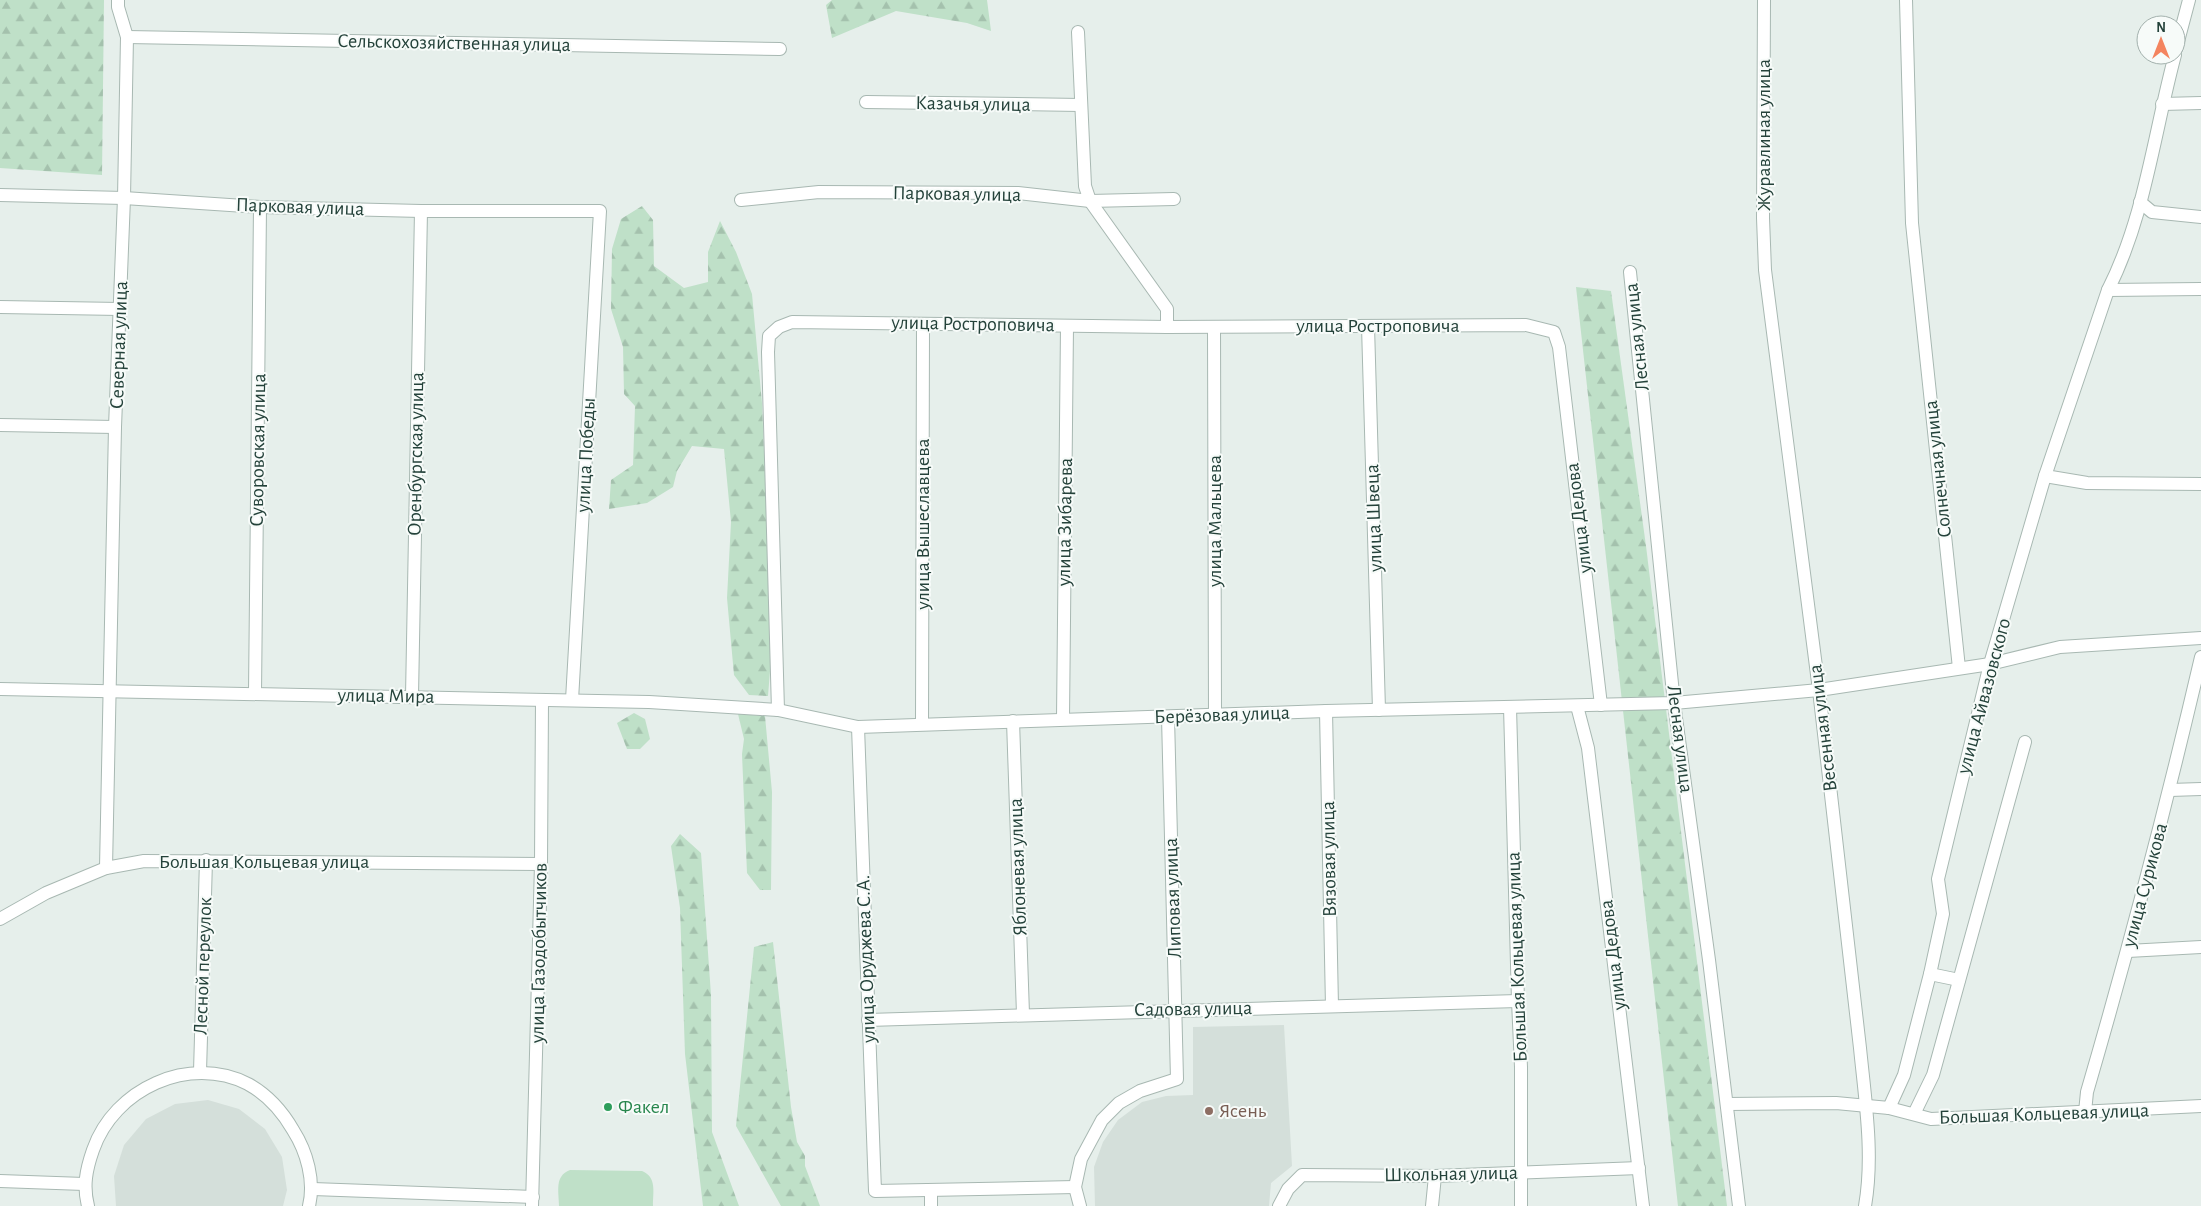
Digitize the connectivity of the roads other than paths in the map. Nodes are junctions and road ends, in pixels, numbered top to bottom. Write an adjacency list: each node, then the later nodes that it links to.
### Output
1 (118, 0): 7 (street, Северная улица)
2 (1764, 0): 24 (street, Журавлиная улица)
3 (1906, 0): 43 (street, Солнечная улица)
4 (2189, 0): 5 (street)
5 (2185, 15)
6 (1078, 32): 13 (street)
7 (127, 37): 8 (street, Сельскохозяйственная улица); 15 (street, Северная улица)
8 (780, 49)
9 (2172, 65): 12 (street, улица Айвазовского)
10 (866, 102): 13 (street, Казачья улица)
11 (2201, 103): 12 (street)
12 (2162, 104): 19 (street, улица Айвазовского)
13 (1081, 105): 18 (street)
14 (0, 195): 15 (street, Парковая улица)
15 (124, 198): 20 (street, Парковая улица); 29 (street, Северная улица)
16 (1174, 199): 18 (street, Парковая улица)
17 (741, 200): 18 (street, Парковая улица)
18 (1090, 201): 32 (street)
19 (2140, 202): 23 (street); 27 (street, улица Айвазовского)
20 (260, 207): 22 (street, Парковая улица); 47 (street, Суворовская улица)
21 (600, 210): 22 (street, Парковая улица); 50 (street, улица Победы)
22 (421, 211): 48 (street, Оренбургская улица)
23 (2201, 217)
24 (1765, 270): 45 (street, Весенная улица)
25 (1630, 272): 51 (street, Лесная улица)
26 (2201, 289): 27 (street)
27 (2108, 290): 38 (street, улица Айвазовского)
28 (0, 307): 29 (street)
29 (120, 309): 37 (street, Северная улица)
30 (923, 324): 31 (street, улица Ростроповича); 55 (street, улица Ростроповича); 62 (street, улица Вышеславцева)
31 (1067, 326): 32 (street, улица Ростроповича); 60 (street, улица Зибарева)
32 (1167, 326): 33 (street, улица Ростроповича)
33 (1214, 326): 34 (street, улица Ростроповича); 58 (street, улица Мальцева)
34 (1368, 326): 35 (street, улица Ростроповича); 56 (street, улица Швеца)
35 (1554, 332): 52 (street, улица Дедова)
36 (0, 425): 37 (street)
37 (115, 427): 46 (street, Северная улица)
38 (2045, 476): 39 (street); 42 (street, улица Айвазовского)
39 (2201, 484)
40 (2201, 638): 42 (street, Берёзовая улица)
41 (2201, 657): 66 (street, улица Сурикова)
42 (1990, 664): 43 (street, Берёзовая улица); 73 (street, улица Айвазовского)
43 (1960, 668): 45 (street, Берёзовая улица)
44 (0, 690): 46 (street, улица Мира)
45 (1819, 690): 51 (street, Берёзовая улица); 83 (street, Весенная улица)
46 (110, 691): 47 (street, улица Мира); 69 (street, Северная улица)
47 (256, 693): 48 (street, улица Мира)
48 (412, 696): 49 (street, улица Мира)
49 (542, 700): 50 (street, улица Мира); 68 (street, улица Газодобытчиков)
50 (572, 700): 55 (street, улица Мира)
51 (1674, 703): 52 (street, Берёзовая улица); 81 (street, Лесная улица)
52 (1601, 705): 53 (street, Берёзовая улица)
53 (1577, 706): 54 (street, Берёзовая улица); 87 (street, улица Дедова)
54 (1510, 707): 56 (street, Берёзовая улица); 75 (street, Большая Кольцевая улица)
55 (775, 709): 63 (street, Берёзовая улица)
56 (1379, 710): 57 (street, Берёзовая улица)
57 (1326, 712): 58 (street, Берёзовая улица); 76 (street, Вязовая улица)
58 (1215, 715): 59 (street, Берёзовая улица)
59 (1168, 717): 60 (street, Берёзовая улица); 77 (street, Липовая улица)
60 (1063, 719): 61 (street, Берёзовая улица)
61 (1013, 721): 62 (street, Берёзовая улица); 78 (street, Яблоневая улица)
62 (922, 724): 63 (street, Берёзовая улица)
63 (858, 727): 79 (street, улица Оруджева С.А.)
64 (2024, 742): 74 (street)
65 (2201, 789): 66 (street)
66 (2170, 790): 72 (street, улица Сурикова)
67 (206, 860): 68 (street, Большая Кольцевая улица); 69 (street, Большая Кольцевая улица); 80 (street, Лесной переулок)
68 (541, 864): 95 (street, улица Газодобытчиков)
69 (106, 868): 70 (street, Большая Кольцевая улица)
70 (0, 919)
71 (2201, 947): 72 (street)
72 (2128, 951): 85 (street, улица Сурикова)
73 (1930, 974): 74 (street); 84 (street, улица Айвазовского)
74 (1959, 980): 86 (street)
75 (1518, 1000): 76 (street, Садовая улица); 88 (street, Большая Кольцевая улица)
76 (1332, 1006): 77 (street, Садовая улица)
77 (1176, 1009): 78 (street, Садовая улица); 92 (street, Липовая улица)
78 (1023, 1014): 79 (street, Садовая улица)
79 (868, 1020): 94 (street, улица Оруджева С.А.)
80 (200, 1072): 91 (street); 93 (street)
81 (1727, 1104): 83 (street, Большая Кольцевая улица); 104 (street, Лесная улица)
82 (2201, 1106): 85 (street, Большая Кольцевая улица)
83 (1866, 1107): 84 (street, Большая Кольцевая улица); 105 (street, Весенная улица)
84 (1889, 1108): 86 (street, Большая Кольцевая улица)
85 (2085, 1112): 86 (street, Большая Кольцевая улица)
86 (1914, 1114)
87 (1639, 1168): 88 (street, Школьная улица); 103 (street, улица Дедова)
88 (1522, 1172): 89 (street, Школьная улица); 102 (street, Большая Кольцевая улица)
89 (1435, 1176): 100 (street, Школьная улица); 101 (street)
90 (0, 1181): 91 (street)
91 (84, 1184): 96 (street)
92 (1075, 1187): 94 (street); 99 (street)
93 (313, 1189): 95 (street); 97 (street)
94 (931, 1191): 98 (street)
95 (533, 1202)
96 (88, 1206)
97 (309, 1206)
98 (931, 1206)
99 (1080, 1206)
100 (1280, 1206)
101 (1432, 1206)
102 (1521, 1206)
103 (1643, 1206)
104 (1739, 1206)
105 (1865, 1206)

